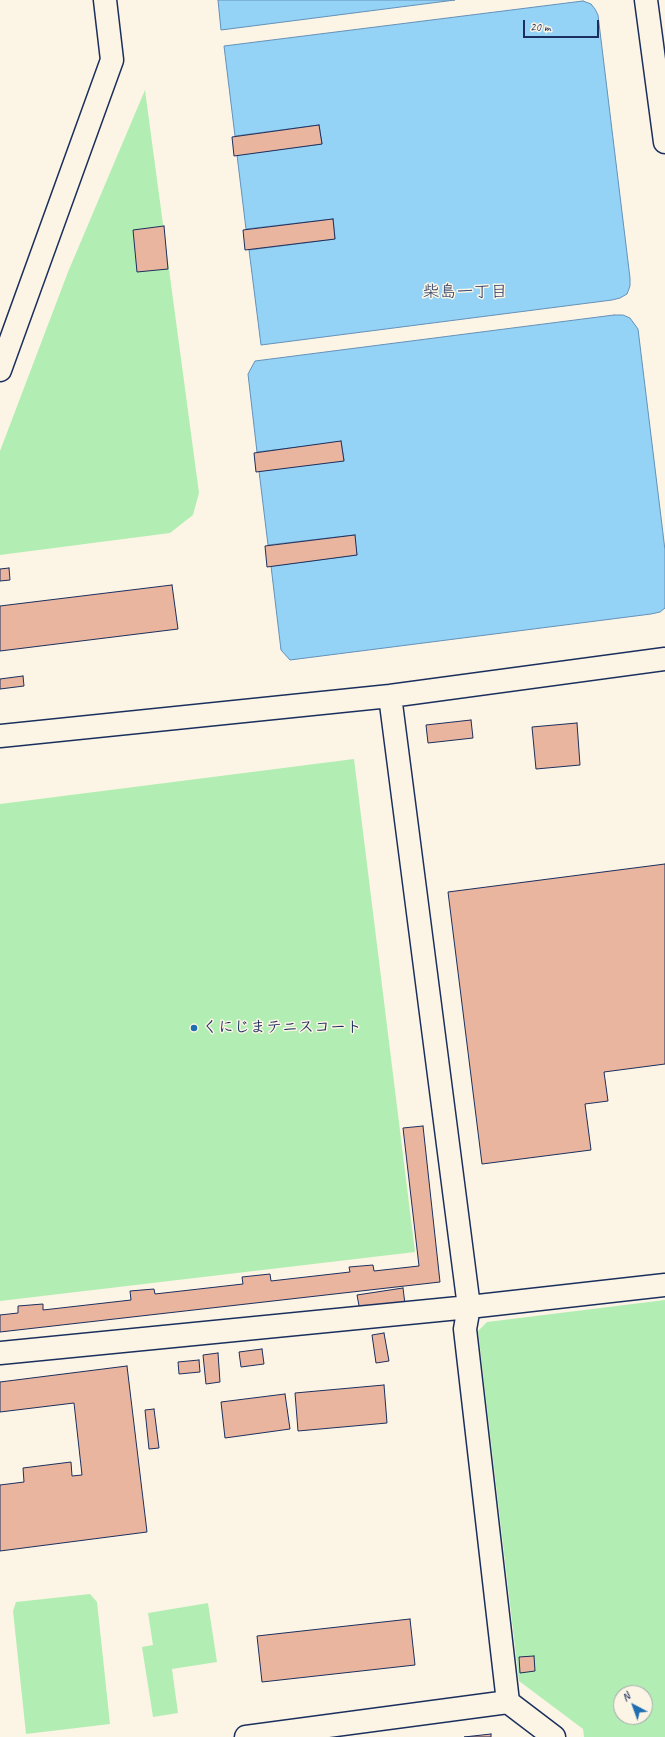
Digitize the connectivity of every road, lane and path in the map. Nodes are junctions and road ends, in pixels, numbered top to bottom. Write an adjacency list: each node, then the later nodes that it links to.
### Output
1 (105, 0): 4 (street)
2 (646, 0): 3 (street)
3 (665, 142)
4 (0, 370)
5 (665, 659): 6 (street)
6 (390, 696): 7 (street); 9 (street)
7 (0, 736)
8 (665, 1285): 9 (street)
9 (469, 1307): 10 (street); 11 (street)
10 (0, 1353)
11 (508, 1702): 12 (street); 13 (street)
12 (246, 1737)
13 (554, 1737)

